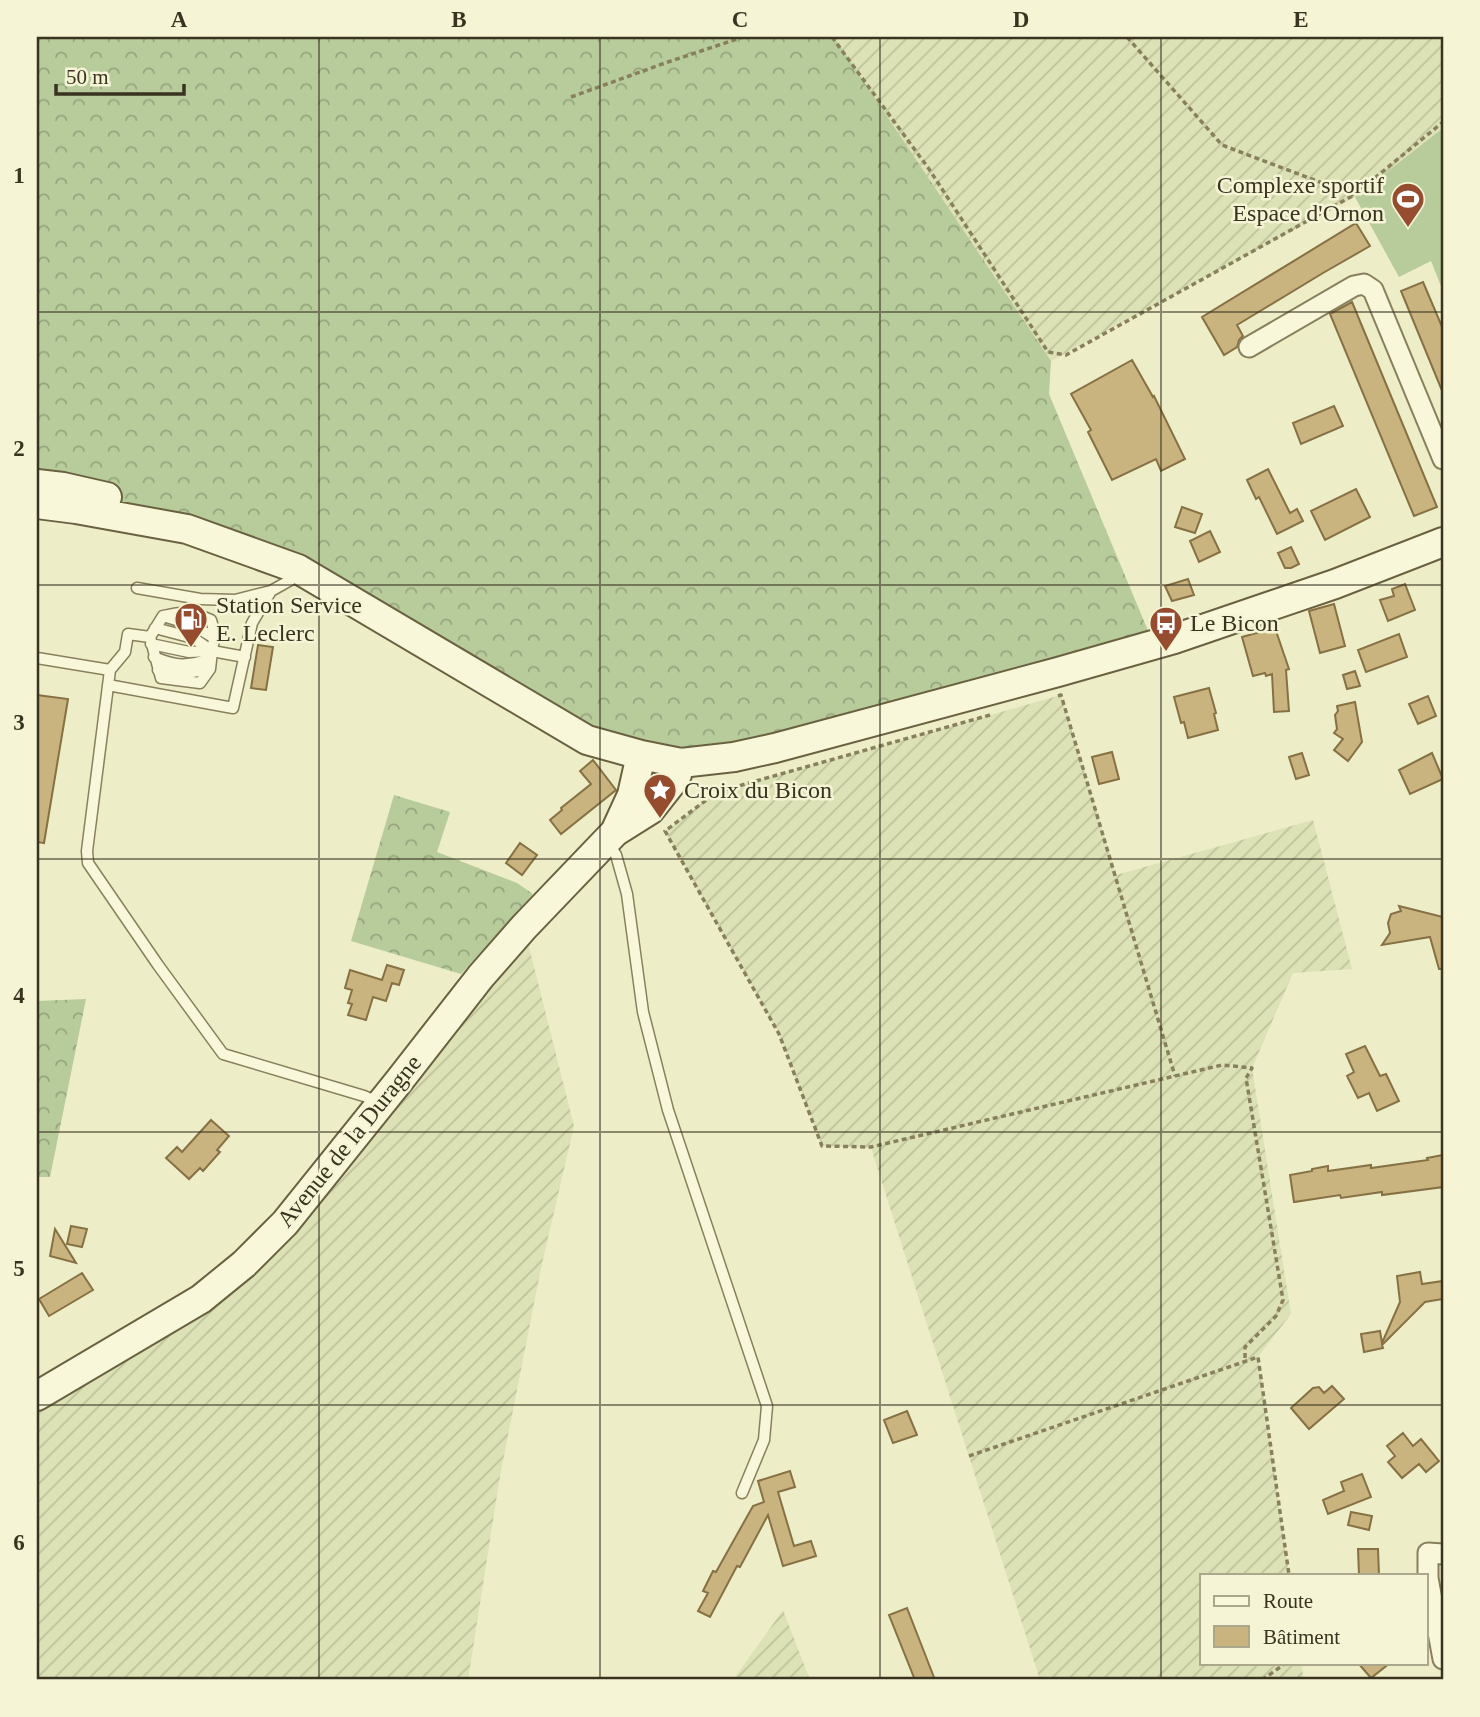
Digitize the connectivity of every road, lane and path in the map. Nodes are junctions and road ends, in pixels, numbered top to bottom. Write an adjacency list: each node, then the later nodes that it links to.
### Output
1 (743, 37): 4 (path)
2 (832, 37): 6 (path)
3 (1127, 37): 6 (path)
4 (571, 97)
5 (1443, 122): 6 (path)
6 (1354, 195)
7 (1249, 347): 8 (street)
8 (1443, 459)
9 (37, 487): 12 (main road)
10 (37, 504): 12 (main road)
11 (1443, 542): 25 (main road)
12 (300, 572): 14 (lane); 24 (main road)
13 (137, 588): 14 (lane)
14 (271, 592): 17 (lane)
15 (152, 636): 16 (lane); 19 (lane); 19 (lane); 19 (lane); 20 (lane)
16 (154, 657): 19 (lane); 19 (lane)
17 (245, 657): 19 (lane); 21 (lane)
18 (37, 658): 20 (lane)
19 (211, 660)
20 (110, 670): 21 (lane)
21 (108, 685): 28 (lane)
22 (1048, 699): 27 (path)
23 (995, 714): 27 (path)
24 (641, 755): 25 (main road); 26 (main road, Avenue de la Duragne)
25 (681, 763): 26 (main road, Avenue de la Duragne)
26 (611, 837): 28 (main road, Avenue de la Duragne); 32 (lane)
27 (1175, 1076): 29 (path)
28 (381, 1103): 30 (main road, Avenue de la Duragne)
29 (1245, 1361): 31 (path); 34 (path)
30 (37, 1396)
31 (969, 1456)
32 (742, 1493)
33 (1443, 1554): 35 (street)
34 (1289, 1574)
35 (1443, 1659)
36 (1285, 1664): 37 (path)
37 (1262, 1680)

